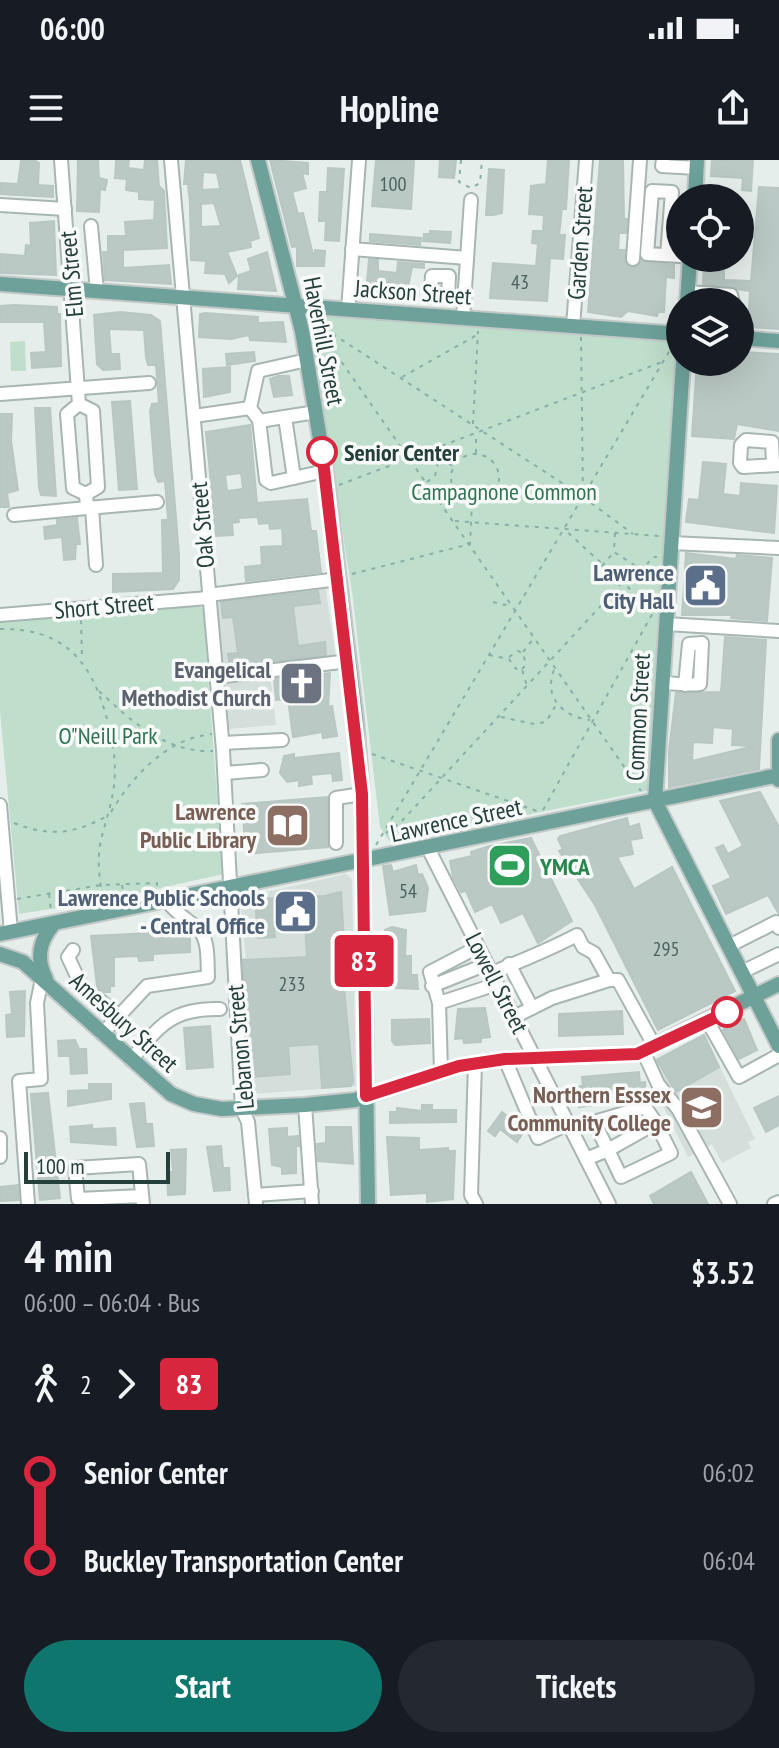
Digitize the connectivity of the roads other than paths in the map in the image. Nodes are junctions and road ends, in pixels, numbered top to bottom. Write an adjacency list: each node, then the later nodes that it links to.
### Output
1 (61, 160): 12 (street, Elm Street)
2 (171, 160): 26 (street, Oak Street)
3 (258, 160): 28 (main road, Haverhill Street)
4 (359, 160): 14 (street)
5 (586, 160): 31 (street, Garden Street)
6 (640, 160): 19 (street)
7 (663, 160): 8 (street)
8 (697, 164): 9 (main road)
9 (696, 184)
10 (471, 200): 18 (street)
11 (0, 205): 12 (street)
12 (65, 209): 16 (street, Elm Street)
13 (91, 226): 15 (street)
14 (352, 249): 18 (street); 29 (street)
15 (93, 250): 16 (street); 25 (street)
16 (69, 252): 23 (street, Elm Street)
17 (674, 255): 17 (street)
18 (467, 258): 21 (street)
19 (633, 259)
20 (450, 269): 21 (street); 24 (street); 27 (street)
21 (465, 277): 30 (street)
22 (0, 284): 23 (main road, Jackson Street)
23 (73, 289): 25 (main road, Jackson Street); 38 (street, Elm Street)
24 (431, 289)
25 (97, 291): 26 (main road, Jackson Street)
26 (184, 297): 28 (main road, Jackson Street); 43 (street, Oak Street)
27 (448, 297)
28 (296, 305): 29 (main road, Jackson Street); 35 (main road, Haverhill Street)
29 (348, 310): 30 (main road, Jackson Street)
30 (463, 318): 31 (main road, Jackson Street)
31 (577, 332): 32 (main road, Jackson Street)
32 (666, 335)
33 (754, 339): 34 (main road)
34 (779, 341)
35 (307, 360): 41 (street); 42 (main road, Haverhill Street)
36 (682, 376): 52 (main road, Common Street)
37 (149, 383): 38 (street)
38 (78, 388): 39 (street); 40 (street, Elm Street)
39 (0, 394)
40 (79, 404): 48 (street); 48 (street)
41 (250, 408): 43 (street); 45 (street)
42 (316, 412): 44 (street); 46 (main road, Haverhill Street)
43 (194, 416): 56 (street, Oak Street)
44 (285, 417): 45 (street); 47 (street)
45 (259, 421): 47 (street)
46 (325, 471): 47 (street); 55 (main road, Haverhill Street)
47 (294, 478)
48 (86, 494): 50 (street)
49 (157, 502): 50 (street)
50 (90, 508): 51 (street); 54 (street)
51 (14, 515)
52 (665, 540): 53 (street); 58 (main road, Common Street)
53 (779, 548)
54 (96, 565)
55 (345, 576): 56 (street, Short Street); 60 (main road, Haverhill Street)
56 (208, 596): 57 (street, Short Street); 61 (street, Oak Street)
57 (0, 615)
58 (666, 624): 59 (street); 62 (main road, Common Street)
59 (779, 631)
60 (349, 661): 61 (street); 70 (main road, Haverhill Street)
61 (216, 677): 66 (street, Oak Street)
62 (662, 683): 63 (street); 71 (main road, Common Street)
63 (685, 685)
64 (282, 740): 66 (street)
65 (779, 740): 69 (main road)
66 (217, 743): 68 (street, Oak Street)
67 (262, 770): 68 (street)
68 (225, 773): 77 (street, Oak Street)
69 (778, 777): 71 (main road, Lawrence Street)
70 (362, 794): 73 (street); 75 (main road, Haverhill Street)
71 (655, 801): 74 (main road, Lawrence Street); 82 (main road, Common Street)
72 (0, 805): 76 (street)
73 (336, 843)
74 (428, 848): 75 (main road, Lawrence Street); 83 (street, Lowell Street)
75 (363, 862): 77 (main road, Lawrence Street); 112 (main road, Haverhill Street)
76 (3, 884): 81 (street)
77 (228, 889): 78 (main road, Lawrence Street); 114 (street, Lebanon Street)
78 (162, 895): 79 (main road, Lawrence Street); 100 (street)
79 (52, 918): 81 (main road, Lawrence Street); 92 (main road)
80 (779, 928): 82 (street)
81 (6, 933)
82 (729, 946): 88 (main road, Common Street)
83 (478, 947): 89 (street, Lowell Street); 94 (street)
84 (73, 950): 90 (street)
85 (0, 954): 92 (main road, Amesbury Street)
86 (779, 954): 88 (street)
87 (509, 964): 89 (street); 91 (street); 98 (street)
88 (742, 972): 96 (main road, Common Street)
89 (492, 974): 94 (street); 97 (street); 101 (street, Lowell Street)
90 (78, 980): 95 (street); 100 (street)
91 (609, 980): 98 (street); 105 (street)
92 (46, 982): 95 (main road, Amesbury Street); 125 (street)
93 (779, 984): 96 (main road, Amesbury Street)
94 (432, 986): 97 (street)
95 (61, 996): 103 (main road, Amesbury Street)
96 (754, 997): 102 (main road, Amesbury Street); 104 (main road, Common Street)
97 (439, 1003): 111 (street)
98 (532, 1008): 101 (street)
99 (220, 1009): 109 (street)
100 (118, 1015): 103 (street)
101 (514, 1017): 107 (street, Lowell Street)
102 (708, 1022): 105 (main road, Amesbury Street); 106 (street)
103 (102, 1034): 109 (main road, Amesbury Street)
104 (779, 1046)
105 (649, 1049): 107 (main road, Amesbury Street); 128 (street)
106 (779, 1055)
107 (535, 1058): 108 (main road, Amesbury Street); 116 (street, Lowell Street)
108 (505, 1059): 110 (main road, Amesbury Street); 116 (street)
109 (131, 1060): 114 (main road, Amesbury Street)
110 (475, 1063): 111 (main road, Amesbury Street); 124 (street)
111 (441, 1071): 112 (main road, Amesbury Street)
112 (366, 1096): 113 (main road, Amesbury Street); 126 (main road, Haverhill Street)
113 (305, 1105): 114 (main road, Amesbury Street); 121 (street)
114 (242, 1109): 123 (street, Lebanon Street)
115 (656, 1123): 118 (street); 118 (street); 118 (street)
116 (568, 1124): 120 (street, Lowell Street)
117 (0, 1138): 119 (street)
118 (608, 1150): 120 (street)
119 (0, 1157)
120 (586, 1159): 127 (street, Lowell Street)
121 (312, 1197): 123 (street)
122 (142, 1200): 122 (street)
123 (255, 1200)
124 (474, 1200)
125 (28, 1204)
126 (368, 1204)
127 (609, 1204)
128 (730, 1204)

